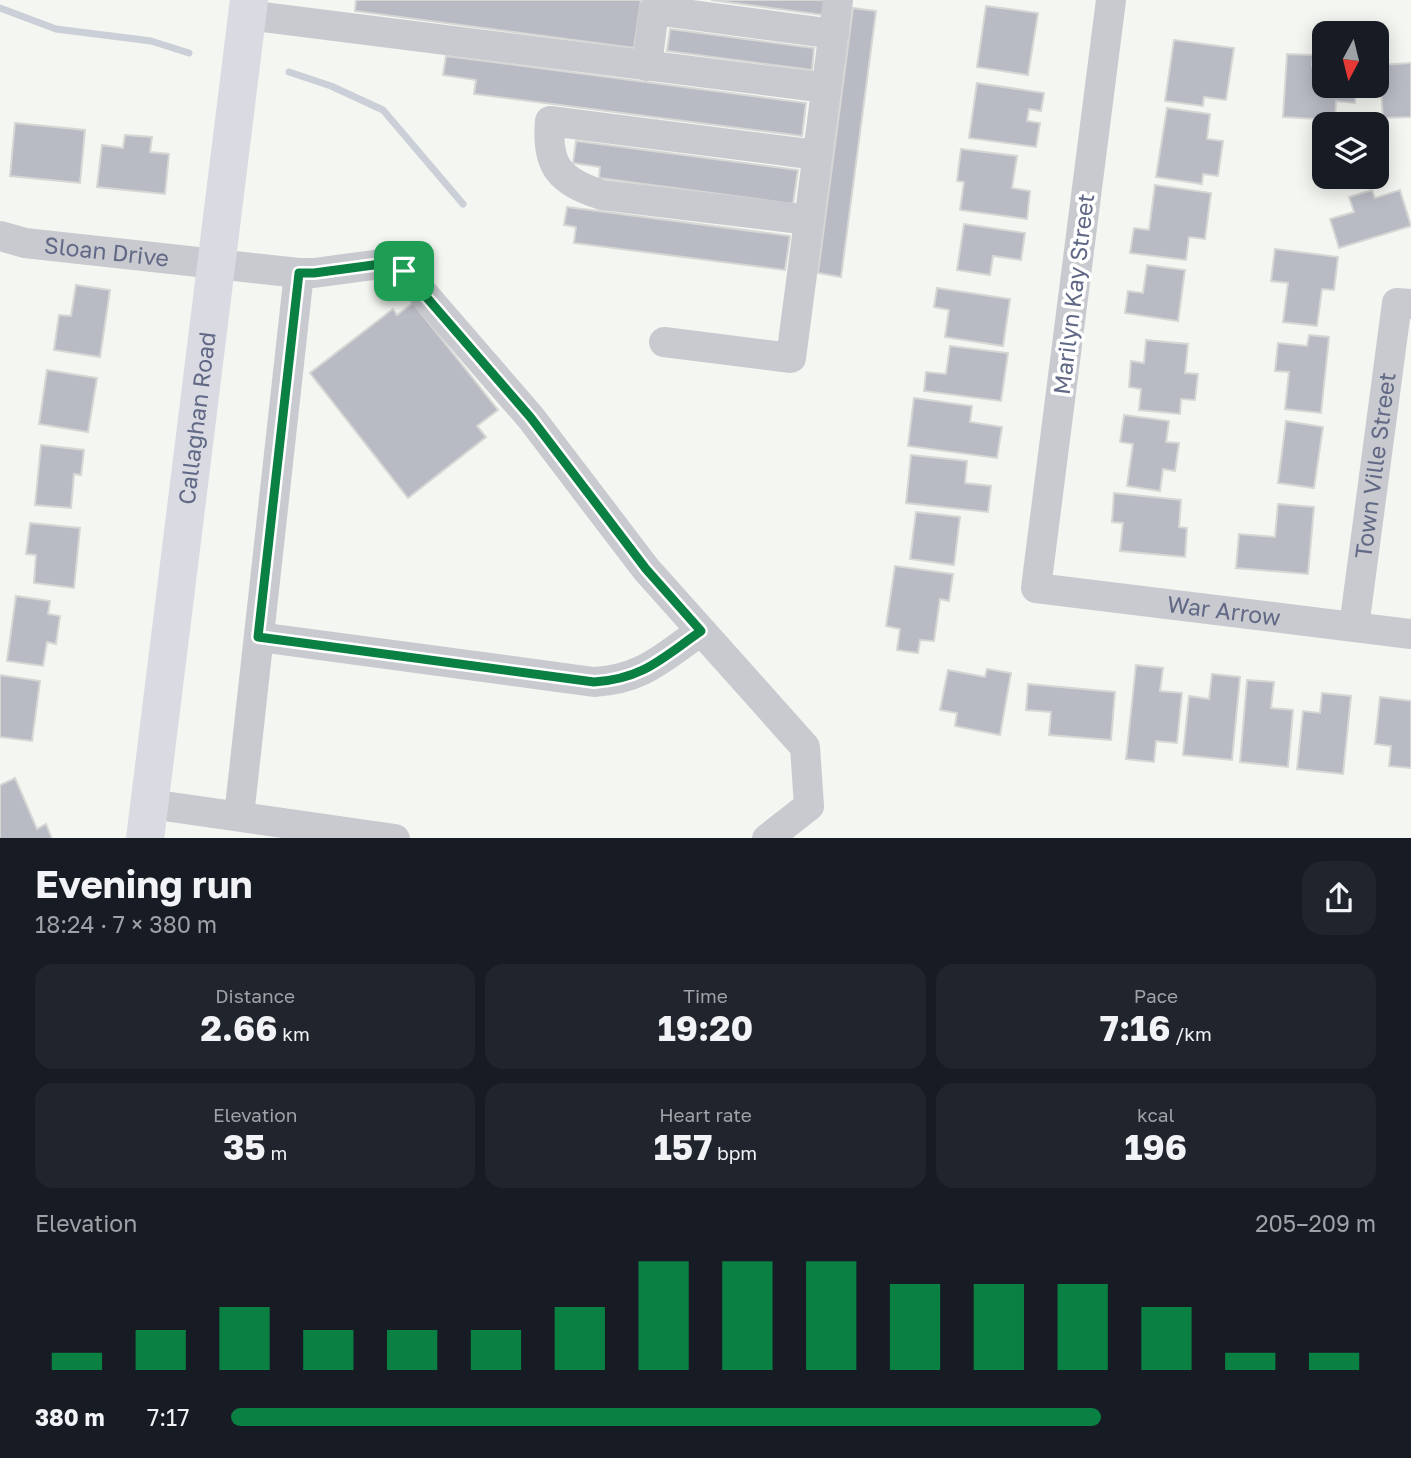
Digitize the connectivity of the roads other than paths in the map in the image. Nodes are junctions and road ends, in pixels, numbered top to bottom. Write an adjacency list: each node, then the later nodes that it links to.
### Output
1 (838, 0): 5 (street)
2 (1111, 0): 15 (street, Marilyn Kay Street)
3 (248, 7): 4 (street); 11 (main road, Callaghan Road)
4 (323, 12): 6 (street)
5 (834, 34): 6 (street); 7 (street)
6 (647, 66): 7 (street)
7 (826, 88): 8 (street)
8 (817, 155): 9 (street); 9 (street)
9 (809, 220): 14 (street)
10 (0, 239): 11 (street, Sloan Drive)
11 (216, 265): 12 (street, Sloan Drive); 21 (main road, Callaghan Road)
12 (299, 273): 17 (street, Sloan Drive); 19 (street)
13 (1404, 304): 16 (street, Town Ville Street)
14 (664, 342)
15 (1036, 588): 16 (street, War Arrow)
16 (1354, 627): 18 (street, War Arrow)
17 (701, 631): 19 (street); 23 (street)
18 (1411, 634)
19 (258, 637): 20 (street)
20 (239, 816): 21 (street); 22 (street)
21 (148, 821)
22 (396, 838)
23 (767, 838)

